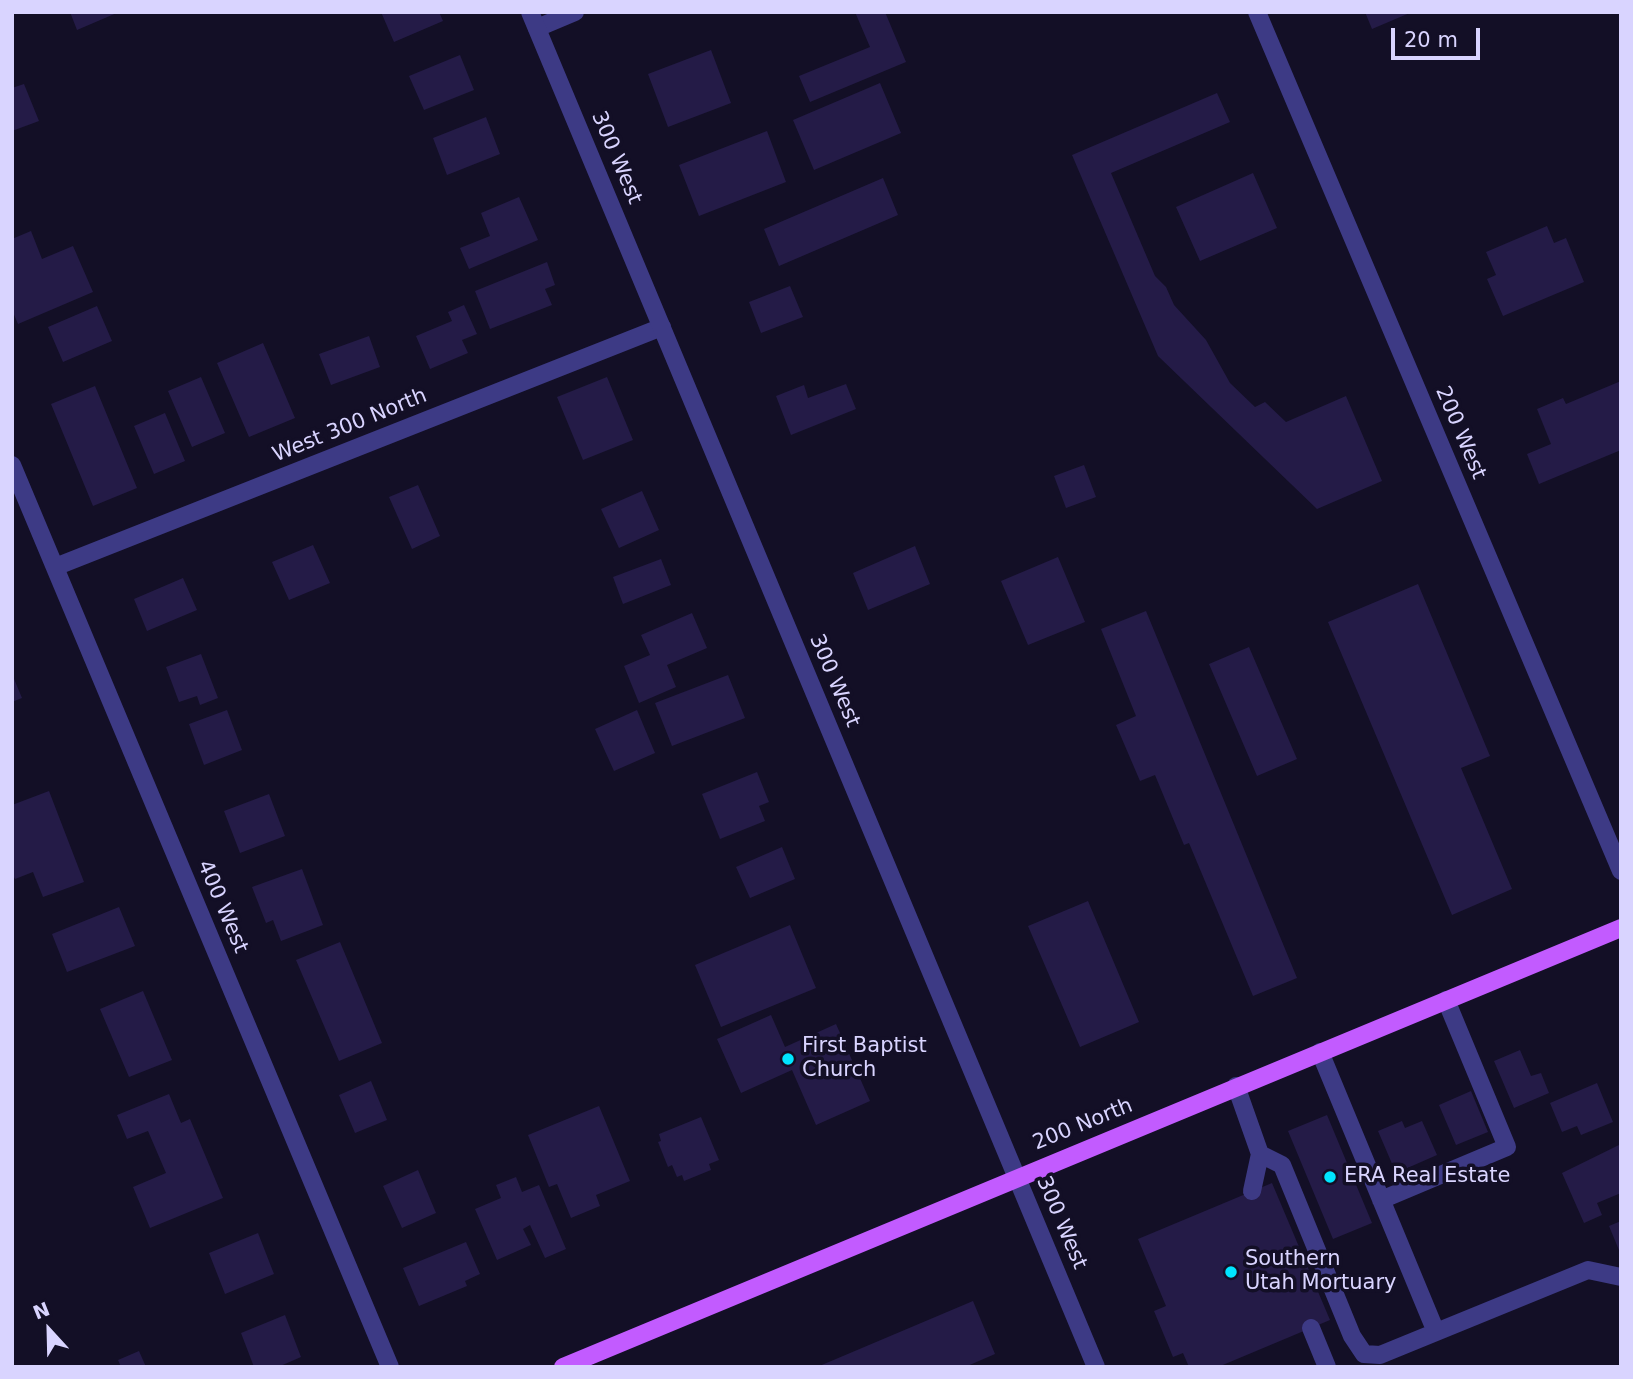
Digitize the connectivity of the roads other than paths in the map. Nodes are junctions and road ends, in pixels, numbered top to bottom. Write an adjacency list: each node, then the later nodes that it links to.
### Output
1 (575, 12): 3 (street)
2 (1257, 12): 7 (street, 200 West)
3 (534, 20): 4 (street, 300 West)
4 (662, 327): 6 (street, West 300 North); 13 (street, 300 West)
5 (12, 465): 6 (street, 400 West)
6 (55, 568): 19 (street, 400 West)
7 (1621, 871)
8 (1621, 928): 9 (main road, 200 North)
9 (1446, 1000): 10 (main road, 200 North); 15 (street)
10 (1320, 1052): 11 (main road, 200 North); 15 (street)
11 (1236, 1086): 12 (street); 13 (main road, 200 North)
12 (1260, 1154): 14 (street); 18 (street)
13 (1016, 1177): 20 (main road, 200 North); 21 (street, 300 West)
14 (1252, 1191)
15 (1381, 1200): 18 (street)
16 (1621, 1277): 18 (street)
17 (1311, 1328): 22 (street)
18 (1436, 1332)
19 (390, 1367)
20 (563, 1367)
21 (1096, 1367)
22 (1327, 1367)

